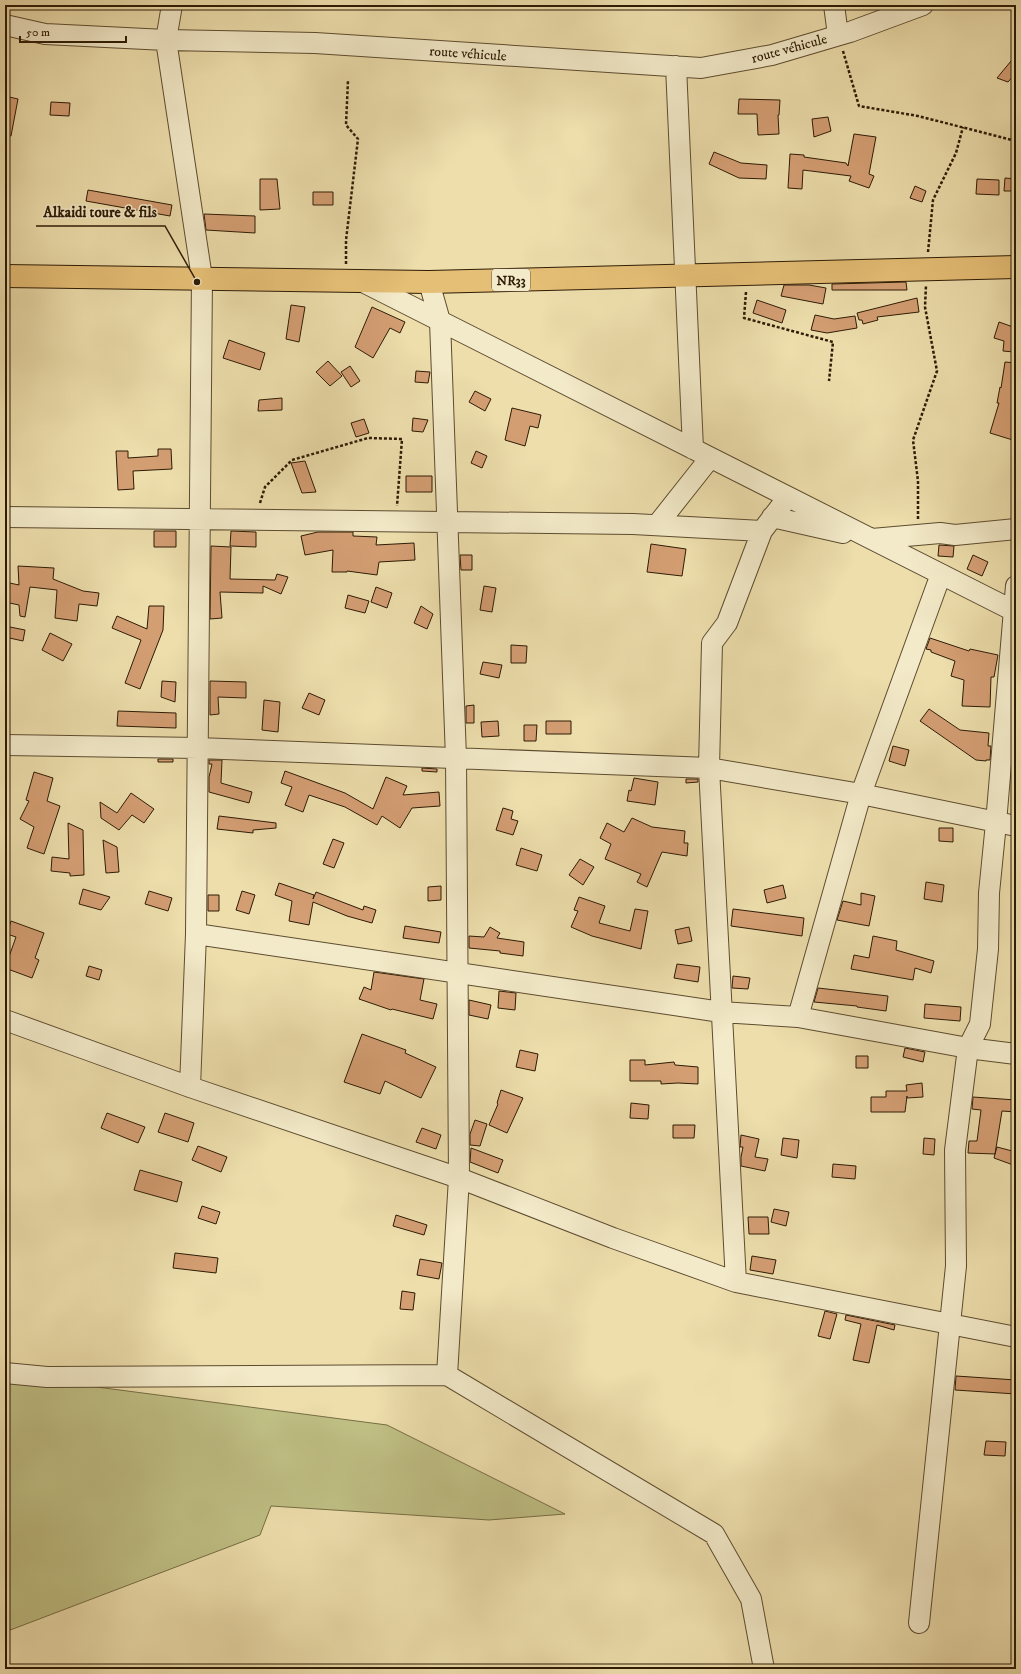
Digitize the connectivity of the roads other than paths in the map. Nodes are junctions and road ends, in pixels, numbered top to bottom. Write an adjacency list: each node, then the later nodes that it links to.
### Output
1 (172, 5): 6 (street)
2 (834, 5): 5 (street)
3 (923, 5): 5 (street, route véhicule)
4 (5, 25): 6 (street, route véhicule)
5 (838, 35): 7 (street, route véhicule)
6 (166, 40): 7 (street, route véhicule); 11 (street)
7 (676, 66): 9 (street)
8 (1016, 267): 9 (main road, NR33)
9 (686, 275): 13 (main road, NR33); 15 (street)
10 (5, 276): 11 (main road, NR33)
11 (202, 278): 12 (main road, NR33); 18 (street)
12 (353, 281): 13 (main road, NR33); 14 (street)
13 (429, 282): 14 (street)
14 (440, 321): 15 (street); 19 (street)
15 (702, 453): 16 (street); 21 (street)
16 (788, 497): 20 (street); 23 (street)
17 (5, 517): 18 (street)
18 (199, 518): 19 (street); 28 (street)
19 (448, 522): 21 (street); 29 (street)
20 (767, 524): 21 (street); 23 (street); 30 (street)
21 (657, 525)
22 (1016, 529): 23 (street)
23 (871, 539): 24 (street)
24 (940, 574): 26 (street); 31 (street)
25 (1016, 586): 26 (street)
26 (1015, 612): 32 (street)
27 (5, 745): 28 (street)
28 (198, 748): 29 (street); 34 (street)
29 (456, 758): 30 (street); 35 (street)
30 (709, 768): 31 (street); 36 (street)
31 (861, 794): 32 (street); 37 (street)
32 (996, 823): 33 (street); 39 (street)
33 (1016, 826)
34 (196, 934): 35 (street); 41 (street)
35 (456, 972): 36 (street); 42 (street)
36 (721, 1012): 37 (street); 43 (street)
37 (798, 1017): 39 (street)
38 (5, 1020): 41 (street)
39 (968, 1048): 40 (street); 44 (street)
40 (1016, 1054)
41 (190, 1087): 42 (street)
42 (458, 1178): 43 (street); 47 (street)
43 (736, 1282): 44 (street)
44 (951, 1325): 45 (street); 48 (street)
45 (1016, 1337)
46 (5, 1372): 47 (street)
47 (447, 1375): 49 (street)
48 (919, 1623)
49 (764, 1669)

